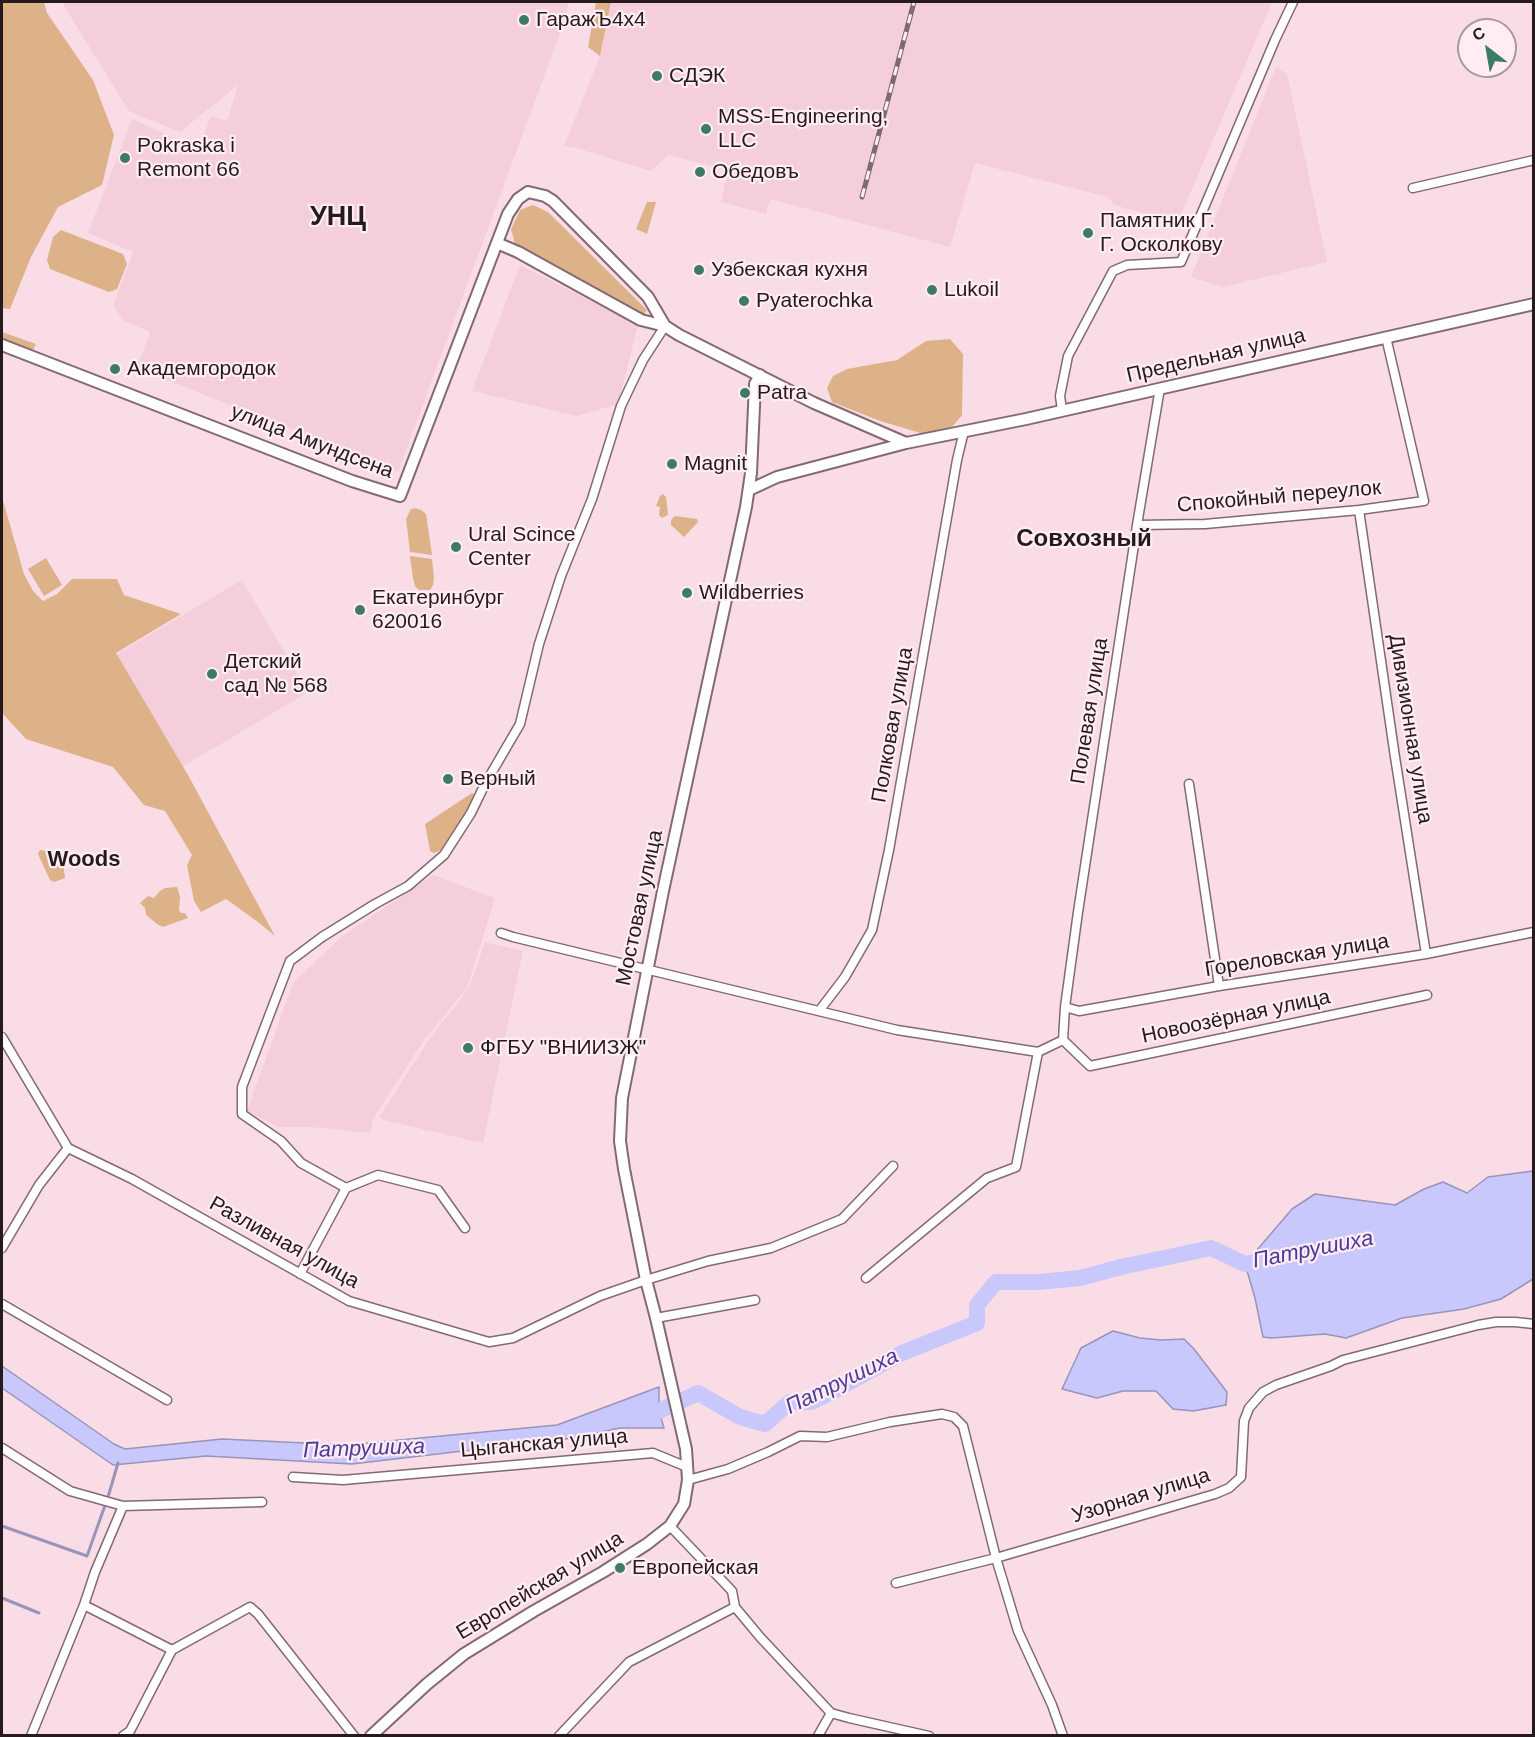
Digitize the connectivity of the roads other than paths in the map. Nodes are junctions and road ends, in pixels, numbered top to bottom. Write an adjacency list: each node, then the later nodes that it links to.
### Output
1 (1293, 2): 11 (street)
2 (1533, 160): 3 (street)
3 (1413, 188)
4 (497, 243): 6 (street); 6 (street, улица Амундсена); 8 (street, улица Амундсена)
5 (1533, 304): 7 (street, Предельная улица)
6 (665, 327): 9 (street); 31 (street)
7 (1386, 337): 10 (street, Предельная улица); 15 (street, Спокойный переулок)
8 (2, 345)
9 (760, 375): 13 (street); 14 (street, Мостовая улица)
10 (1160, 388): 11 (street, Предельная улица); 16 (street, Полевая улица)
11 (1062, 410): 12 (street, Предельная улица)
12 (964, 431): 13 (street, Предельная улица); 25 (street, Полковая улица)
13 (906, 443): 14 (street, Предельная улица)
14 (749, 490): 21 (street, Мостовая улица)
15 (1359, 510): 16 (street, Спокойный переулок); 20 (street, Дивизионная улица)
16 (1137, 525): 24 (street, Полевая улица)
17 (1189, 784): 22 (street)
18 (1533, 932): 20 (street, Гореловская улица)
19 (501, 933): 21 (street)
20 (1426, 954): 22 (street, Гореловская улица)
21 (648, 970): 25 (street); 36 (street, Мостовая улица)
22 (1219, 986): 24 (street, Гореловская улица)
23 (1427, 995): 27 (street, Новоозёрная улица)
24 (1065, 1007): 27 (street, Полевая улица)
25 (819, 1011): 28 (street)
26 (2, 1037): 29 (street)
27 (1063, 1040): 28 (street)
28 (1038, 1052): 35 (street)
29 (68, 1148): 33 (street); 34 (street, Разливная улица)
30 (893, 1166): 36 (street, Разливная улица)
31 (346, 1188): 32 (street); 34 (street)
32 (465, 1228)
33 (2, 1248)
34 (300, 1274): 36 (street, Разливная улица)
35 (866, 1278)
36 (646, 1280): 39 (street, Мостовая улица)
37 (754, 1300): 39 (street)
38 (2, 1305): 41 (street)
39 (657, 1318): 43 (street, Мостовая улица)
40 (1533, 1324): 50 (street, Узорная улица)
41 (168, 1400)
42 (2, 1448): 48 (street)
43 (686, 1449): 44 (street, Европейская улица)
44 (687, 1467): 45 (street, Цыганская улица); 46 (street, Европейская улица)
45 (294, 1477)
46 (688, 1480): 49 (street, Европейская улица); 50 (street)
47 (262, 1502): 48 (street)
48 (123, 1506): 52 (street)
49 (670, 1526): 53 (street); 59 (street, Европейская улица)
50 (996, 1558): 51 (street, Узорная улица); 63 (street)
51 (896, 1583)
52 (84, 1605): 54 (street); 56 (street)
53 (735, 1607): 55 (street); 60 (street)
54 (172, 1650): 57 (street); 58 (street)
55 (831, 1713): 61 (street); 62 (street)
56 (31, 1736)
57 (123, 1736)
58 (354, 1736)
59 (371, 1736)
60 (559, 1736)
61 (818, 1736)
62 (928, 1736)
63 (1063, 1736)

